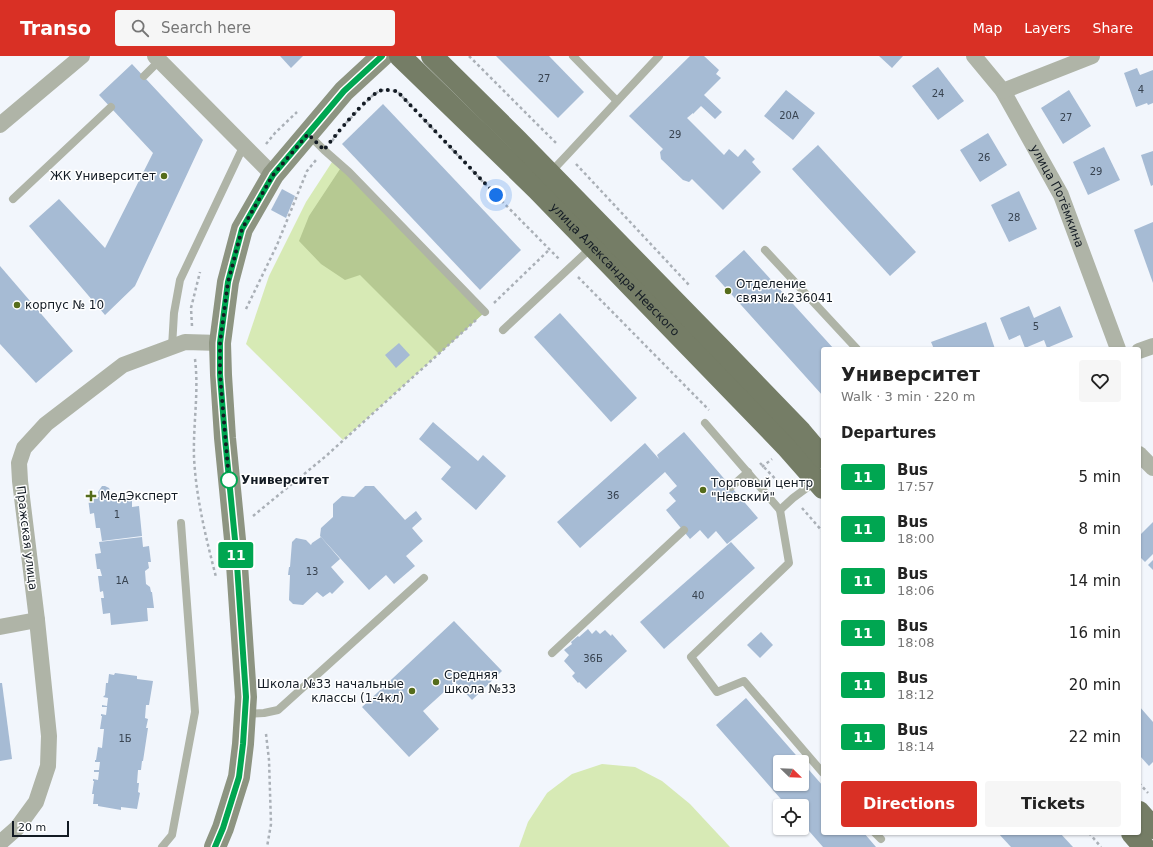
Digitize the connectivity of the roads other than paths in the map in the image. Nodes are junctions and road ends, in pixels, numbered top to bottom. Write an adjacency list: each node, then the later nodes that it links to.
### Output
1 (82, 56): 14 (street)
2 (382, 56): 15 (main road)
3 (400, 56): 20 (main road, улица Александра Невского)
4 (432, 56): 17 (main road, улица Александра Невского)
5 (572, 56): 12 (lane)
6 (659, 56): 12 (lane)
7 (974, 56): 11 (street, улица Потёмкина)
8 (1092, 56): 11 (street)
9 (157, 58): 10 (lane); 16 (street)
10 (144, 76)
11 (1003, 90): 28 (street, улица Потёмкина)
12 (617, 101): 17 (lane)
13 (111, 107): 19 (lane)
14 (0, 125)
15 (308, 134): 18 (main road); 22 (lane)
16 (244, 145): 18 (street); 26 (lane)
17 (549, 173): 31 (main road, улица Александра Невского)
18 (273, 175): 24 (main road)
19 (13, 199)
20 (593, 246): 23 (lane); 35 (main road, улица Александра Невского)
21 (765, 250): 27 (lane)
22 (485, 312)
23 (502, 330)
24 (220, 343): 26 (street, Пражская улица); 44 (main road)
25 (1153, 346): 29 (street)
26 (172, 347): 41 (street, Пражская улица)
27 (855, 347)
28 (1117, 347)
29 (1141, 350)
30 (705, 423): 34 (lane)
31 (821, 456)
32 (1141, 456): 33 (street)
33 (1153, 468)
34 (748, 472): 36 (lane); 37 (lane)
35 (821, 482): 37 (lane)
36 (731, 487)
37 (780, 510): 45 (lane)
38 (181, 522): 50 (lane)
39 (684, 530): 43 (lane)
40 (424, 578): 44 (lane)
41 (37, 620): 42 (street); 49 (street, Пражская улица)
42 (0, 627)
43 (552, 653)
44 (255, 714): 51 (main road)
45 (821, 770)
46 (1141, 814): 47 (main road)
47 (1153, 828)
48 (1134, 835): 52 (main road)
49 (0, 843)
50 (162, 847)
51 (215, 847)
52 (1144, 847)

